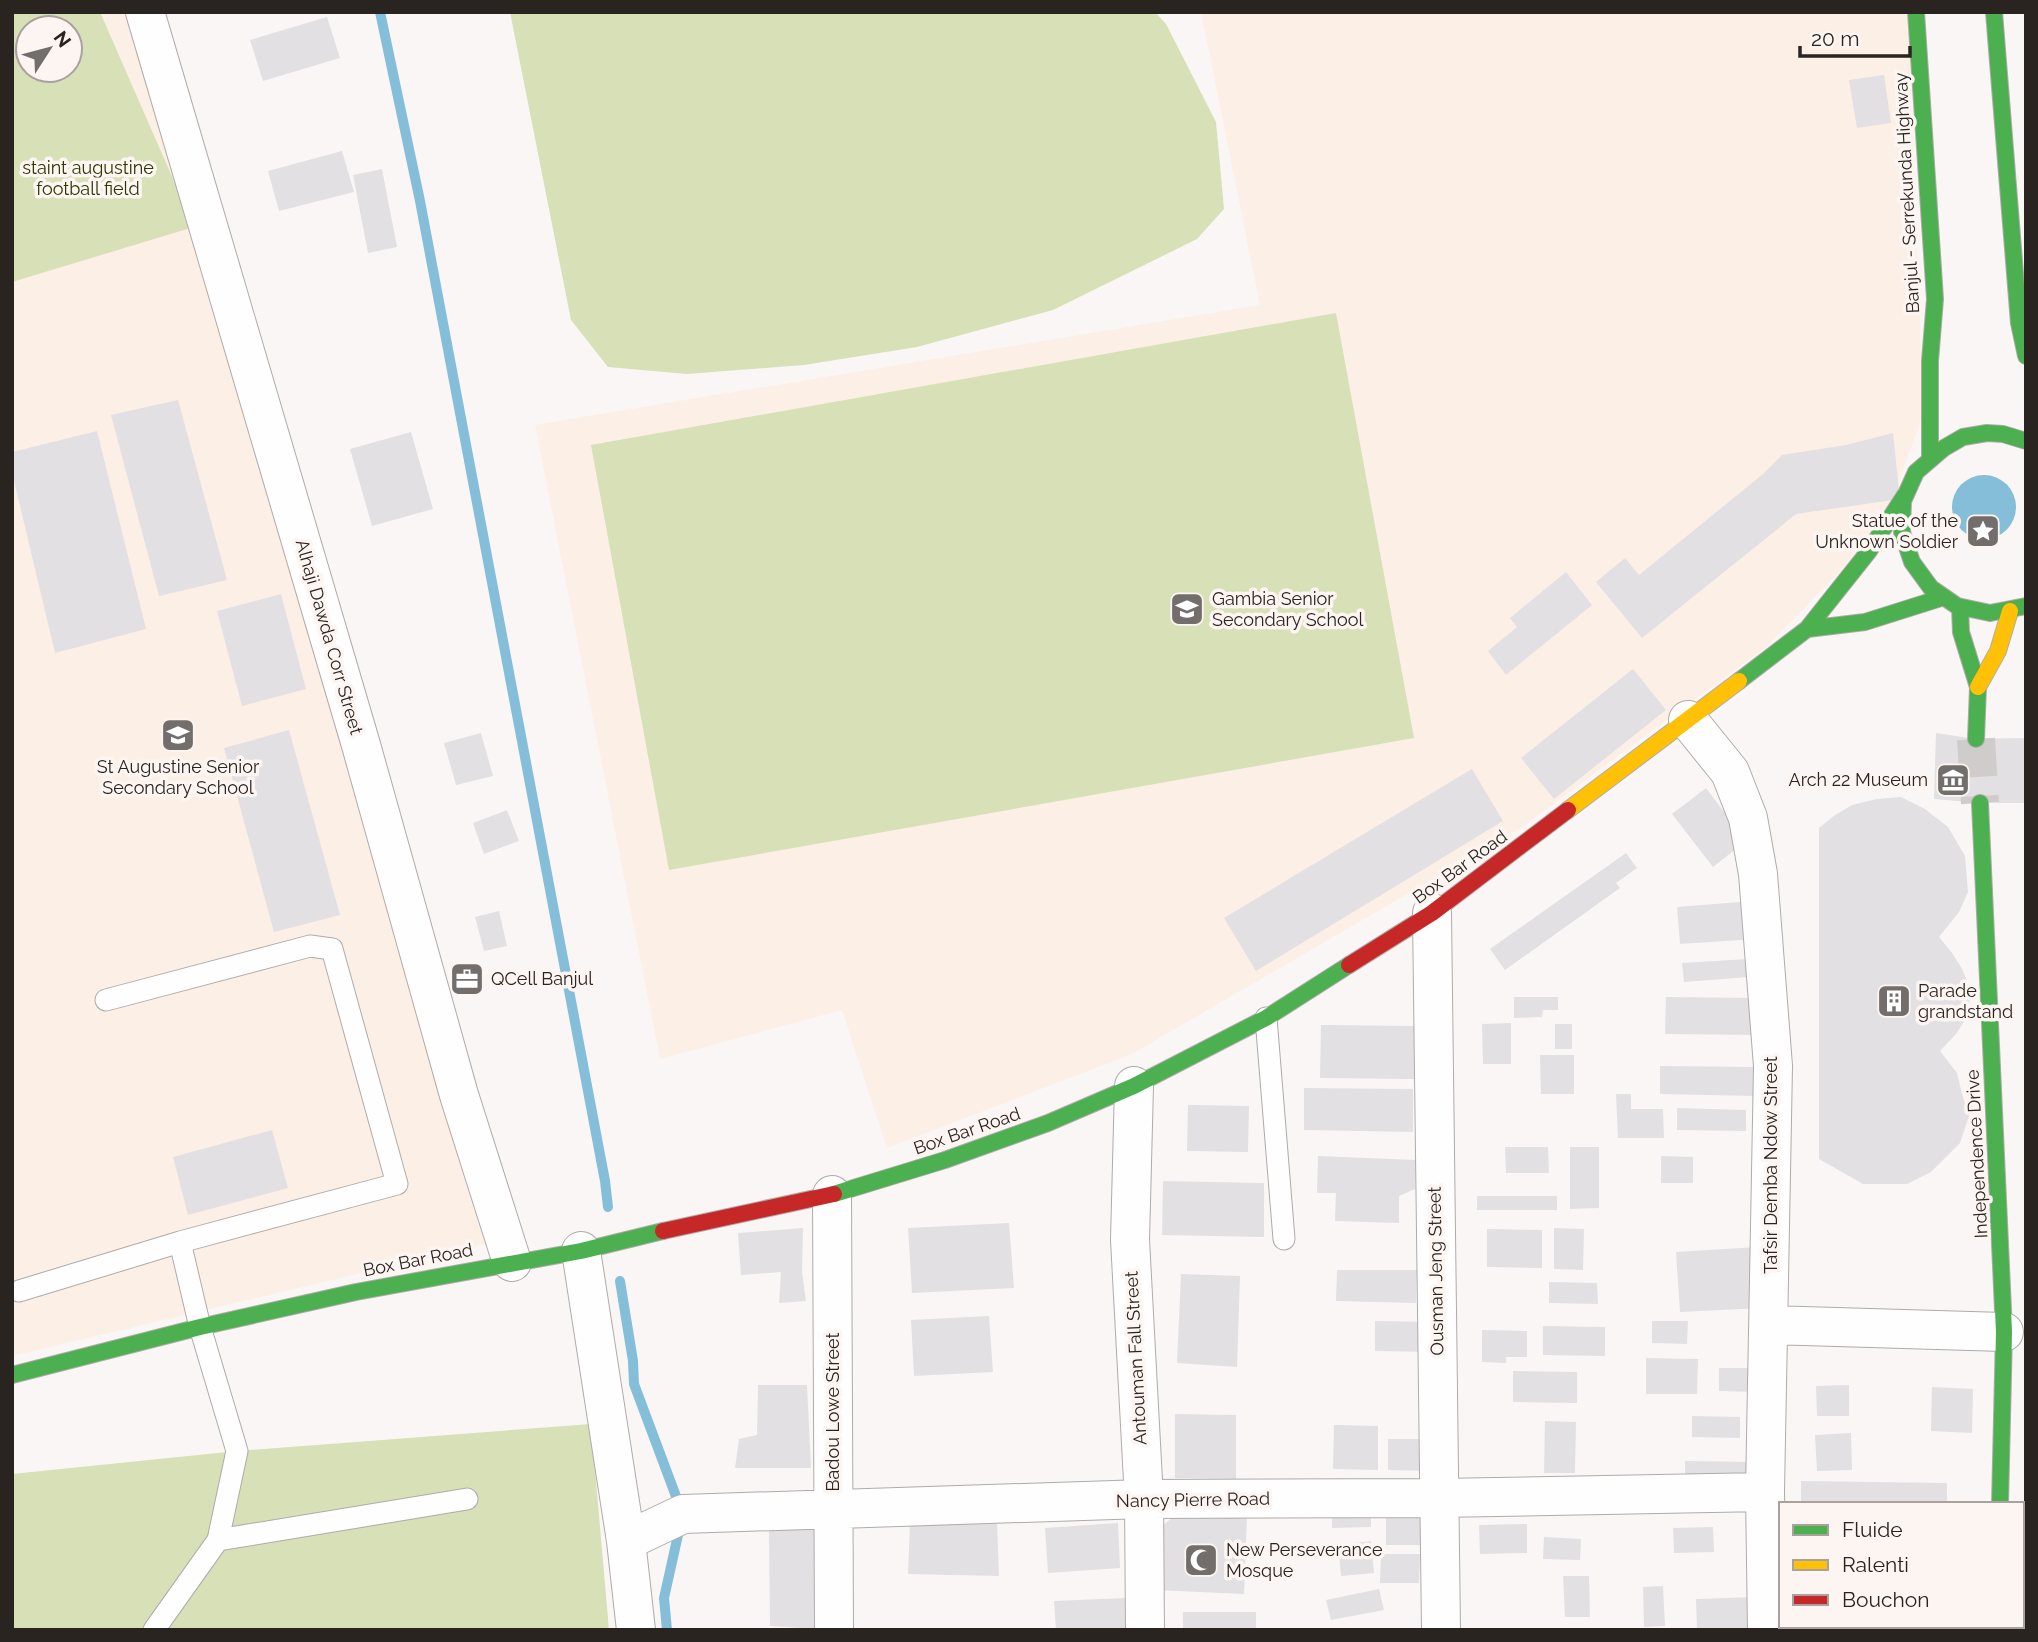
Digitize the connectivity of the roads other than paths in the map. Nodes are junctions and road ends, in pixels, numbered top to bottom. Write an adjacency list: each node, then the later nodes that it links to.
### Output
1 (145, 12): 25 (street, Alhaji Dawda Corr Street)
2 (1916, 12): 6 (main road, Banjul - Serrekunda Highway)
3 (1994, 12): 4 (main road)
4 (2026, 356)
5 (2026, 441): 6 (main road)
6 (1930, 455): 7 (main road, Box Bar Road)
7 (1905, 495): 8 (main road); 12 (main road, Box Bar Road)
8 (1941, 598): 10 (main road); 12 (main road)
9 (2026, 606): 11 (main road)
10 (1961, 607): 11 (main road); 13 (main road)
11 (2010, 611): 13 (main road)
12 (1807, 629): 14 (main road, Box Bar Road)
13 (1978, 687): 15 (main road)
14 (1688, 720): 17 (main road, Box Bar Road); 27 (street, Tafsir Demba Ndow Street)
15 (1976, 739)
16 (1980, 803): 29 (main road, Independence Drive)
17 (1432, 913): 19 (main road, Box Bar Road); 32 (street, Ousman Jeng Street)
18 (106, 1000): 23 (lane)
19 (1266, 1018): 20 (main road, Box Bar Road); 22 (lane)
20 (1134, 1086): 21 (main road, Box Bar Road); 34 (street, Antouman Fall Street)
21 (832, 1195): 24 (main road, Box Bar Road); 36 (street, Badou Lowe Street)
22 (1284, 1239)
23 (180, 1242): 26 (lane); 28 (lane)
24 (581, 1251): 25 (main road, Box Bar Road); 38 (street)
25 (512, 1262): 28 (main road, Box Bar Road)
26 (19, 1291)
27 (1770, 1325): 29 (street); 31 (street, Tafsir Demba Ndow Street)
28 (200, 1327): 30 (main road, Box Bar Road); 37 (lane)
29 (2004, 1332): 35 (main road, Independence Drive)
30 (12, 1375)
31 (1765, 1492): 32 (street, Nancy Pierre Road); 44 (street, Tafsir Demba Ndow Street)
32 (1438, 1498): 34 (street, Nancy Pierre Road); 43 (street, Ousman Jeng Street)
33 (467, 1499): 37 (lane)
34 (1144, 1499): 36 (street, Nancy Pierre Road); 42 (street, Antouman Fall Street)
35 (2000, 1502)
36 (833, 1509): 38 (street, Nancy Pierre Road); 41 (street, Badou Lowe Street)
37 (218, 1540): 39 (lane)
38 (626, 1541): 40 (street)
39 (154, 1630)
40 (636, 1630)
41 (834, 1630)
42 (1145, 1630)
43 (1441, 1630)
44 (1768, 1630)

